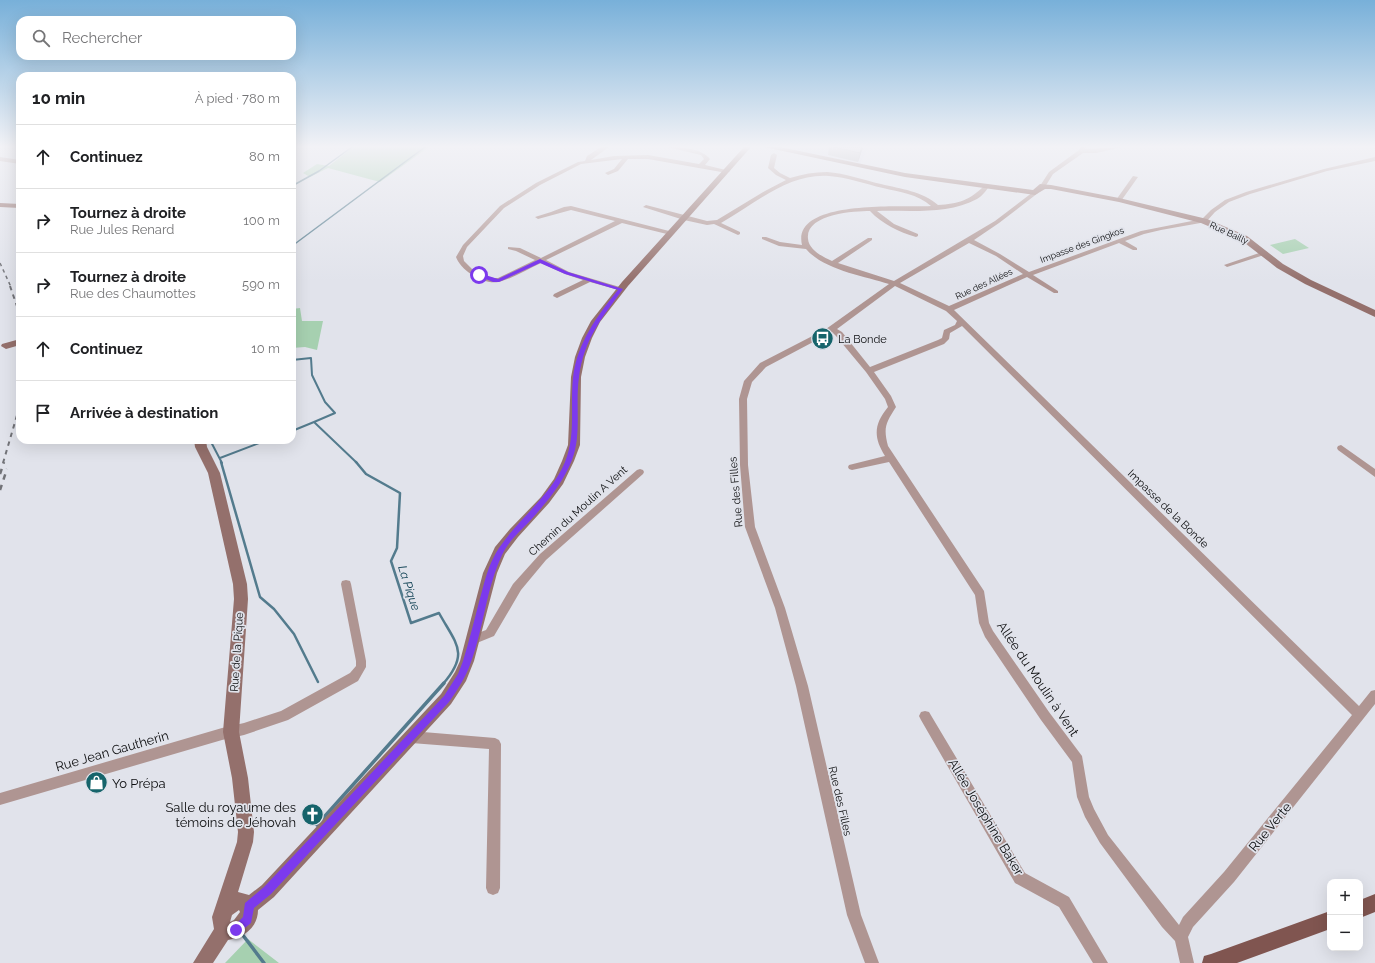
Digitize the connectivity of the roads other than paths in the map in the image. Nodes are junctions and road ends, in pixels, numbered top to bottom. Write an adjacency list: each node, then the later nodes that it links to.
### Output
1 (527, 192): 33 (street)
2 (707, 192): 18 (street)
3 (769, 192): 21 (street)
4 (904, 192): 15 (street)
5 (983, 192): 15 (street)
6 (1021, 192): 10 (street)
7 (1075, 192): 11 (street, Rue Bailly)
8 (1124, 192): 11 (street)
9 (1252, 192): 20 (street)
10 (1035, 194): 27 (street, Rue des Filles)
11 (1119, 200): 20 (street, Rue Bailly)
12 (0, 205): 13 (street)
13 (16, 206)
14 (646, 206): 18 (street)
15 (936, 207): 16 (street)
16 (872, 209): 24 (street); 29 (street)
17 (538, 217): 19 (street)
18 (684, 218): 21 (street); 22 (street)
19 (622, 220): 22 (street); 33 (street)
20 (1204, 221): 28 (street, Impasse des Gingkos); 32 (street, Rue Bailly)
21 (716, 223): 23 (street)
22 (671, 233): 39 (street)
23 (738, 233)
24 (916, 235)
25 (764, 238): 29 (street)
26 (870, 239): 34 (street)
27 (969, 240): 36 (street); 38 (street, Rue des Filles)
28 (1119, 240): 31 (street); 36 (street, Impasse des Gingkos)
29 (807, 247): 34 (street)
30 (510, 248): 33 (street)
31 (1134, 249)
32 (1265, 253): 35 (street); 43 (street, Rue Bailly)
33 (540, 261): 37 (street)
34 (832, 264): 38 (street)
35 (1227, 265)
36 (1027, 274): 40 (street); 42 (street, Rue des Allées)
37 (589, 280): 39 (street); 41 (street)
38 (895, 283): 42 (street); 45 (street, Rue des Filles)
39 (621, 289): 56 (street)
40 (1056, 292)
41 (557, 296)
42 (949, 310): 44 (street, Impasse de la Bonde)
43 (1375, 314)
44 (960, 322): 48 (street); 58 (street, Impasse de la Bonde)
45 (832, 329): 48 (street); 72 (street, Rue des Filles)
46 (16, 343): 47 (street)
47 (3, 347)
48 (869, 371): 51 (street, Allée du Moulin à Vent)
49 (201, 444): 60 (street, Rue de la Pique)
50 (1341, 448): 54 (street)
51 (891, 458): 52 (street); 70 (street, Allée du Moulin à Vent)
52 (852, 466)
53 (640, 472): 56 (street, Chemin du Moulin A Vent)
54 (1375, 474)
55 (346, 584): 60 (street, Rue Jean Gautherin)
56 (472, 640): 61 (street)
57 (1375, 695): 58 (street, Rue Verte)
58 (1359, 714): 70 (street, Rue Verte)
59 (925, 716): 73 (street, Allée Joséphine Baker)
60 (231, 732): 62 (street, Rue Jean Gautherin); 63 (street, Rue de la Pique)
61 (411, 737): 64 (street); 66 (street)
62 (0, 799)
63 (238, 867): 66 (street, Rue de la Pique); 69 (street, Rue de la Pique)
64 (494, 888)
65 (1375, 903): 67 (main road)
66 (246, 904): 69 (street)
67 (1363, 908)
68 (1327, 921): 75 (main road)
69 (223, 922): 71 (street, Rue de la Pique)
70 (1181, 937): 74 (street)
71 (202, 963)
72 (872, 963)
73 (1101, 963)
74 (1187, 963)
75 (1211, 963)

